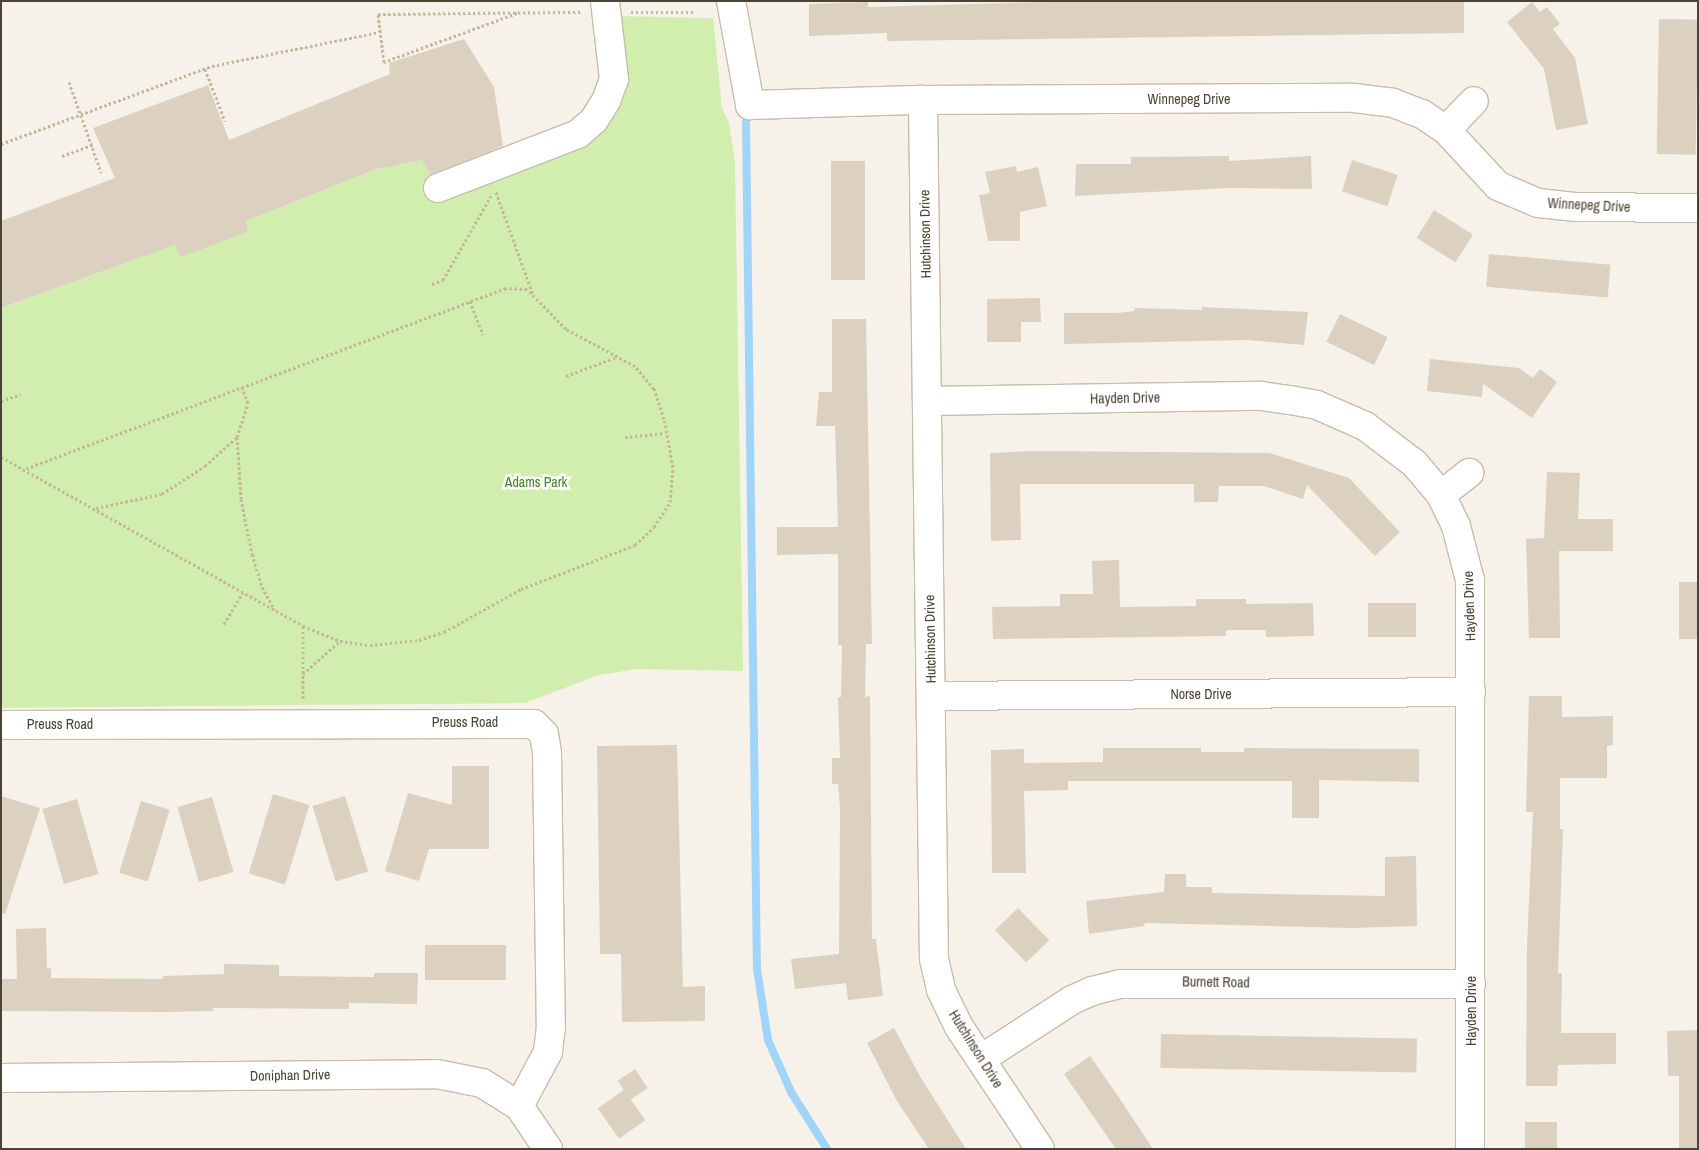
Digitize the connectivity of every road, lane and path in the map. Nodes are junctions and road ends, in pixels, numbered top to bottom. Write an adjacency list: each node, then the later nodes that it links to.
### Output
1 (731, 1): 8 (street, Winnepeg Drive)
2 (606, 7): 3 (path); 4 (path); 17 (street)
3 (695, 12)
4 (517, 13): 5 (path); 5 (path)
5 (379, 32): 6 (path)
6 (205, 69): 10 (path); 11 (path)
7 (69, 82): 10 (path)
8 (923, 100): 12 (street, Winnepeg Drive); 29 (street, Hutchinson Drive)
9 (1474, 101): 12 (street)
10 (81, 114): 13 (path); 14 (path)
11 (226, 122)
12 (1446, 130): 19 (street, Winnepeg Drive)
13 (1, 144)
14 (92, 145): 15 (path); 16 (path)
15 (62, 156)
16 (101, 172)
17 (496, 177): 18 (street); 20 (path); 21 (path)
18 (438, 188)
19 (1698, 208)
20 (432, 284)
21 (534, 297): 22 (path); 24 (path)
22 (470, 301): 23 (path); 26 (path)
23 (483, 336)
24 (617, 357): 25 (path); 30 (path)
25 (566, 376)
26 (242, 388): 31 (path); 34 (path)
27 (21, 394): 28 (path)
28 (1, 401)
29 (927, 401): 36 (street, Hayden Drive); 45 (street, Hutchinson Drive)
30 (666, 433): 32 (path); 42 (path)
31 (237, 436): 37 (path); 39 (path)
32 (625, 437)
33 (1, 456): 34 (path)
34 (25, 469): 37 (path)
35 (1469, 473): 36 (street)
36 (1441, 495): 44 (street, Hayden Drive)
37 (96, 508): 38 (path)
38 (243, 592): 39 (path); 40 (path)
39 (275, 610): 41 (path)
40 (224, 624)
41 (303, 626): 42 (path); 43 (path)
42 (340, 641): 43 (path)
43 (302, 674): 46 (path)
44 (1471, 692): 45 (street, Norse Drive); 48 (street, Hayden Drive)
45 (931, 696): 49 (street, Hutchinson Drive)
46 (304, 707)
47 (1, 725): 51 (street, Preuss Road)
48 (1471, 984): 49 (street, Burnett Road); 54 (street, Hayden Drive)
49 (981, 1059): 53 (street, Hutchinson Drive)
50 (1, 1078): 51 (street, Doniphan Drive)
51 (519, 1106): 52 (street, Doniphan Drive)
52 (548, 1149)
53 (1040, 1149)
54 (1470, 1149)

